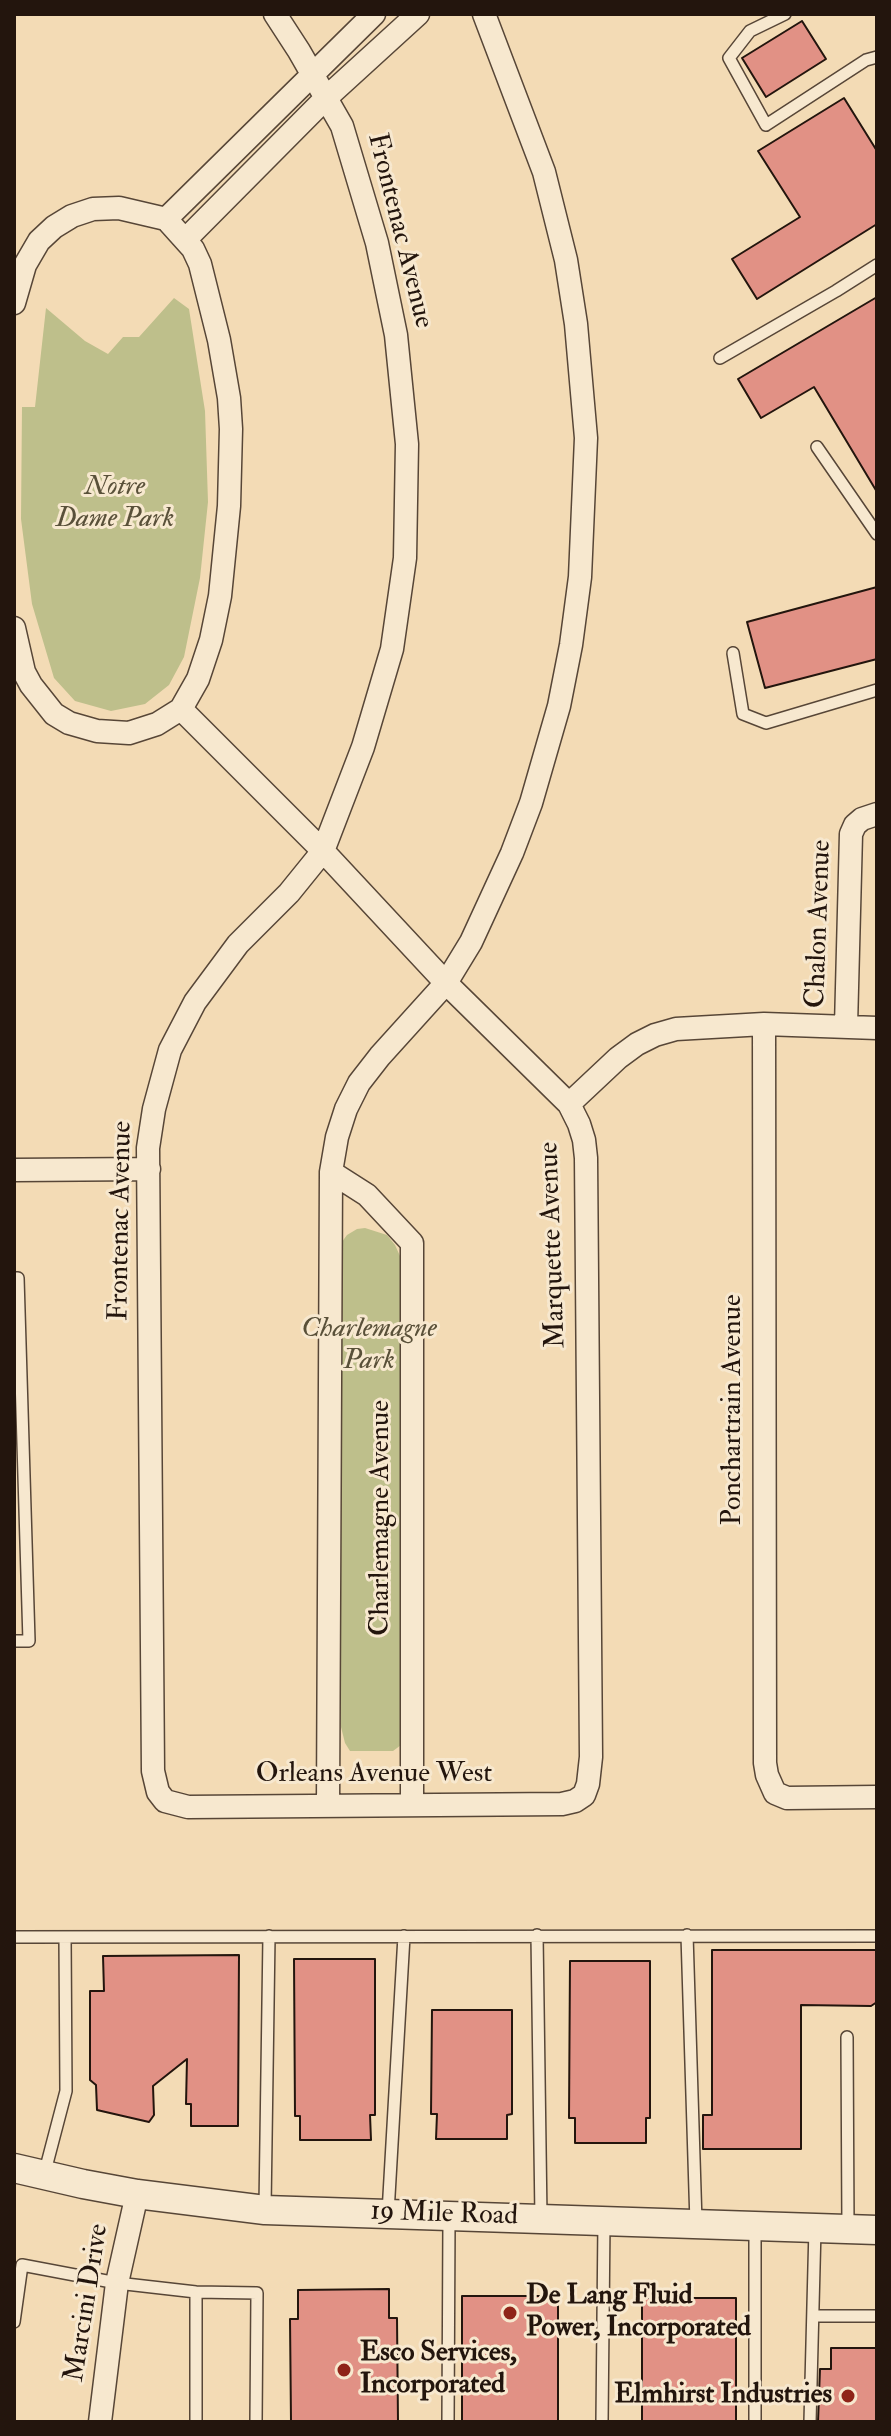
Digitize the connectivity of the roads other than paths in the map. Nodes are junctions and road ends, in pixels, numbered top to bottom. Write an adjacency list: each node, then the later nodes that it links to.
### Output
1 (275, 14): 7 (street, Frontenac Avenue)
2 (374, 14): 7 (street)
3 (418, 14): 8 (street)
4 (484, 14): 22 (street, Charlemagne Avenue)
5 (785, 14): 6 (lane)
6 (877, 57)
7 (313, 73): 8 (street, Frontenac Avenue); 9 (street)
8 (327, 97): 10 (street); 21 (street, Frontenac Avenue)
9 (166, 219): 10 (street); 12 (street)
10 (185, 240): 19 (street)
11 (877, 265): 13 (lane)
12 (14, 303)
13 (720, 358)
14 (817, 447): 15 (lane)
15 (877, 534)
16 (14, 628): 19 (street)
17 (733, 653): 18 (lane)
18 (877, 690)
19 (181, 709): 21 (street, Marquette Avenue)
20 (877, 814): 24 (street, Chalon Avenue)
21 (323, 851): 22 (street, Marquette Avenue); 27 (street, Frontenac Avenue)
22 (446, 983): 26 (street, Marquette Avenue); 29 (street, Charlemagne Avenue)
23 (764, 1024): 24 (street); 26 (street); 34 (street, Ponchartrain Avenue)
24 (846, 1026): 25 (street)
25 (877, 1028)
26 (569, 1104): 33 (street, Marquette Avenue)
27 (149, 1169): 28 (street); 35 (street, Frontenac Avenue)
28 (14, 1170)
29 (331, 1172): 36 (street, Charlemagne Avenue); 37 (street, Charlemagne Avenue)
30 (14, 1278): 31 (lane)
31 (19, 1474): 32 (lane)
32 (14, 1641)
33 (584, 1795): 37 (street, Orleans Avenue West)
34 (877, 1797)
35 (165, 1801): 36 (street, Orleans Avenue West)
36 (328, 1805): 37 (street, Orleans Avenue West)
37 (412, 1805)
38 (537, 1935): 39 (lane); 41 (lane); 52 (lane)
39 (687, 1935): 42 (lane); 54 (lane)
40 (269, 1936): 41 (lane); 44 (lane); 49 (lane)
41 (404, 1936): 50 (lane)
42 (877, 1936)
43 (14, 1937): 44 (lane)
44 (65, 1937): 47 (lane)
45 (847, 2037): 57 (lane)
46 (14, 2168): 47 (street, 19 Mile Road)
47 (44, 2176): 48 (street, 19 Mile Road)
48 (137, 2194): 49 (street, 19 Mile Road); 59 (street, Marcini Drive)
49 (265, 2210): 50 (street, 19 Mile Road)
50 (388, 2213): 51 (street, 19 Mile Road)
51 (449, 2215): 52 (street, 19 Mile Road); 67 (lane)
52 (541, 2219): 53 (street, 19 Mile Road)
53 (604, 2220): 54 (street, 19 Mile Road); 68 (lane)
54 (696, 2224): 55 (street, 19 Mile Road)
55 (755, 2225): 56 (street, 19 Mile Road); 69 (lane)
56 (815, 2227): 57 (street, 19 Mile Road); 61 (lane)
57 (848, 2229): 58 (street, 19 Mile Road)
58 (877, 2230)
59 (117, 2283): 60 (lane); 63 (lane); 64 (street, Marcini Drive)
60 (196, 2292): 65 (lane); 66 (lane)
61 (813, 2316): 62 (lane); 70 (lane)
62 (877, 2316)
63 (14, 2322)
64 (100, 2422)
65 (196, 2422)
66 (256, 2422)
67 (448, 2422)
68 (602, 2422)
69 (755, 2422)
70 (810, 2422)

